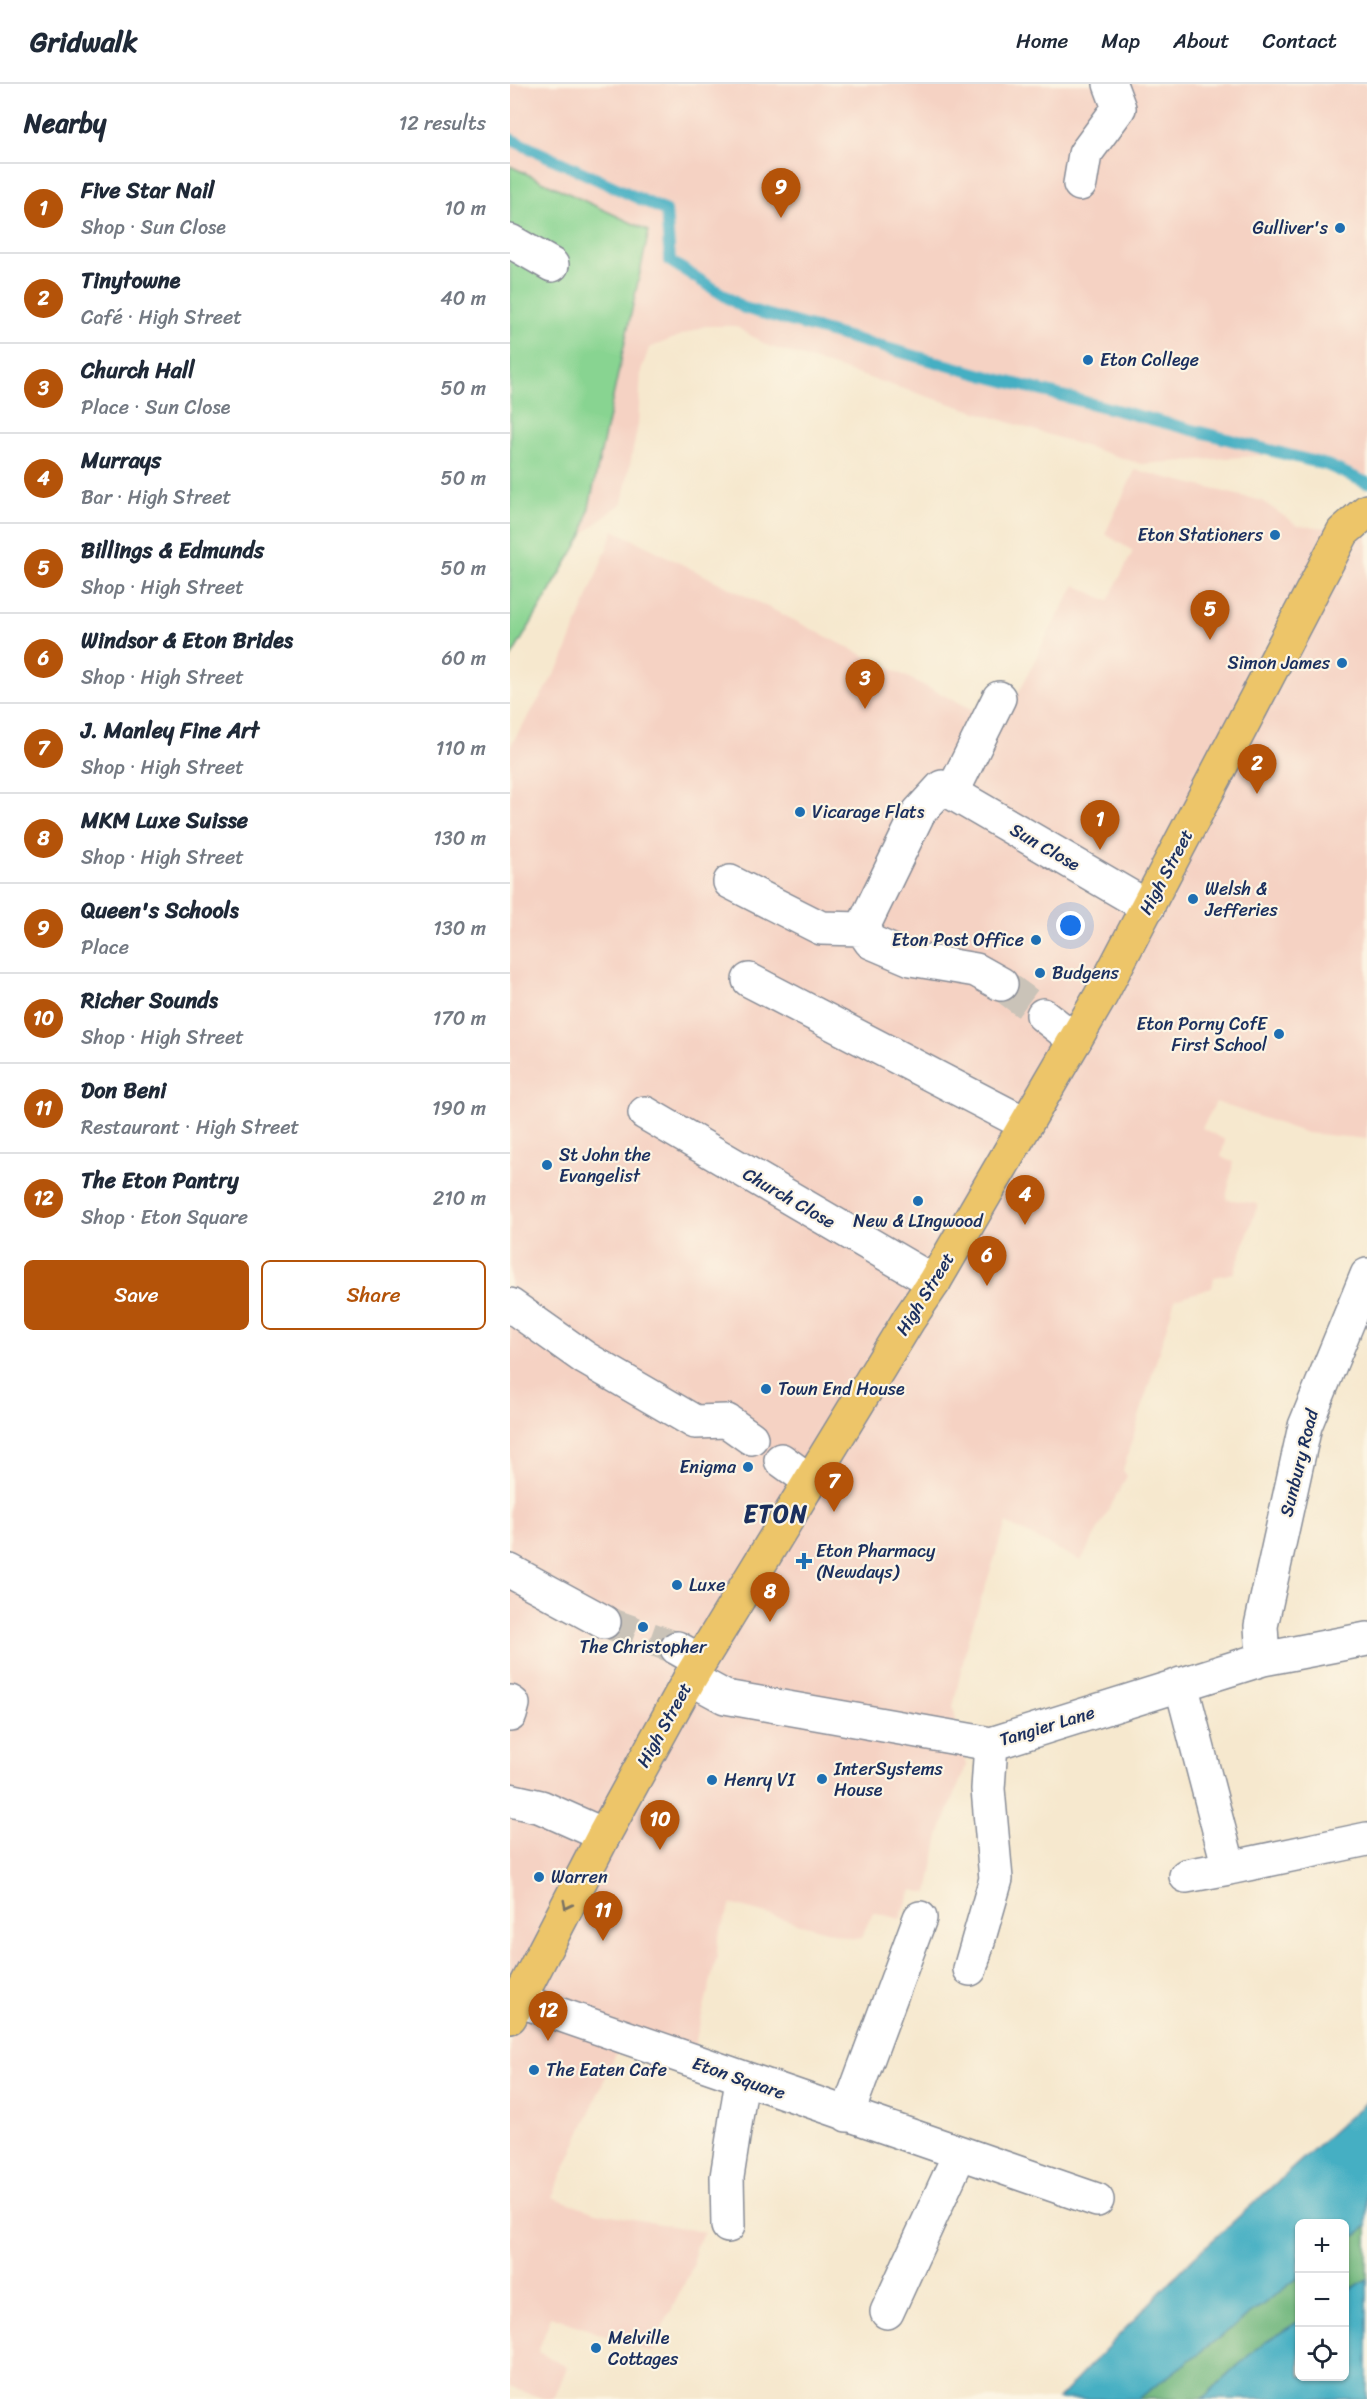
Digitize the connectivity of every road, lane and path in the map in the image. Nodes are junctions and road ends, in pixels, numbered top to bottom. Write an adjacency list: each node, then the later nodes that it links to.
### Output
1 (1110, 84): 2 (street)
2 (1080, 184)
3 (510, 241): 4 (street)
4 (552, 265)
5 (1355, 521): 9 (main road, High Street)
6 (999, 698): 7 (street)
7 (947, 790): 9 (street, Sun Close); 10 (street)
8 (730, 882): 10 (street)
9 (1148, 907): 14 (main road, High Street)
10 (862, 929): 12 (street)
11 (749, 980): 16 (street)
12 (1001, 984)
13 (1043, 1015): 14 (street)
14 (1075, 1040): 16 (main road, High Street)
15 (645, 1113): 18 (street, Church Close)
16 (1026, 1124): 18 (main road, High Street)
17 (1367, 1275): 26 (street, Sunbury Road)
18 (934, 1282): 22 (main road, High Street)
19 (510, 1305): 20 (street)
20 (751, 1438)
21 (781, 1460): 22 (street)
22 (810, 1481): 27 (main road, High Street)
23 (510, 1571): 24 (street)
24 (604, 1622)
25 (1367, 1639): 26 (street, Tangier Lane)
26 (1263, 1659): 28 (street, Tangier Lane)
27 (689, 1662): 31 (street, Tangier Lane); 33 (main road, High Street)
28 (1181, 1684): 31 (street, Tangier Lane); 35 (street)
29 (510, 1701): 30 (street)
30 (510, 1715)
31 (991, 1744): 38 (street)
32 (510, 1800): 33 (street)
33 (604, 1834): 39 (main road, High Street, one-way to 39)
34 (1367, 1839): 35 (street)
35 (1229, 1868): 36 (street)
36 (1186, 1876)
37 (920, 1918): 41 (street)
38 (970, 1969)
39 (514, 2009): 40 (street, Eton Square)
40 (741, 2079): 41 (street, Eton Square); 44 (street)
41 (847, 2115): 42 (street, Eton Square)
42 (960, 2153): 43 (street, Eton Square); 45 (street)
43 (1097, 2200)
44 (728, 2226)
45 (887, 2312)

